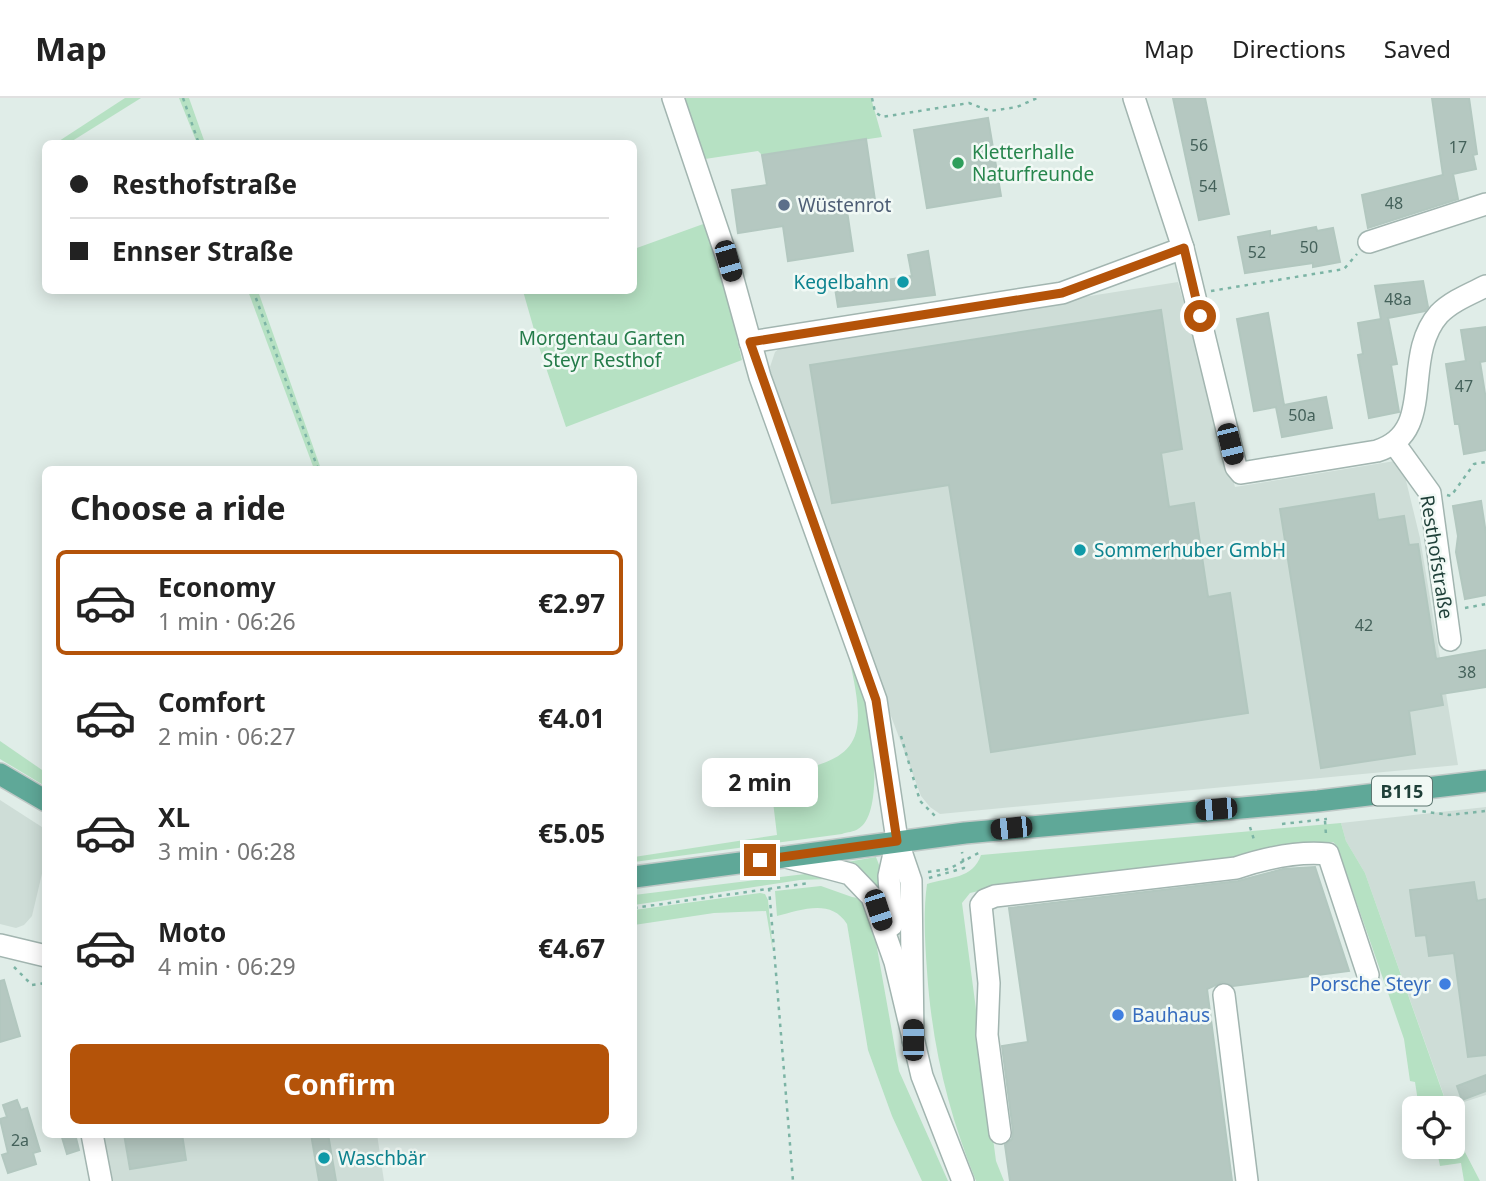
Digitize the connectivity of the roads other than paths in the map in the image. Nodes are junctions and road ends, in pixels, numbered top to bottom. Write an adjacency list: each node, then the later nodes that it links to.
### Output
1 (673, 98): 7 (street)
2 (1134, 98): 5 (street)
3 (1486, 204): 4 (street)
4 (1369, 242)
5 (1184, 248): 7 (street); 8 (street)
6 (1486, 286): 8 (street)
7 (750, 342): 13 (street)
8 (1394, 443): 9 (street, Resthofstraße)
9 (1450, 640)
10 (0, 774): 12 (main road)
11 (1486, 781): 13 (main road, B115)
12 (42, 799)
13 (897, 841): 14 (main road, B115); 18 (street); 21 (street)
14 (785, 857): 15 (main road, B115); 18 (street)
15 (637, 877)
16 (0, 945): 17 (street)
17 (42, 955)
18 (895, 962): 21 (street)
19 (1368, 975): 22 (street)
20 (1224, 995): 26 (street)
21 (913, 1040): 25 (street)
22 (1000, 1133)
23 (93, 1138): 24 (street)
24 (101, 1181)
25 (963, 1181)
26 (1247, 1181)

